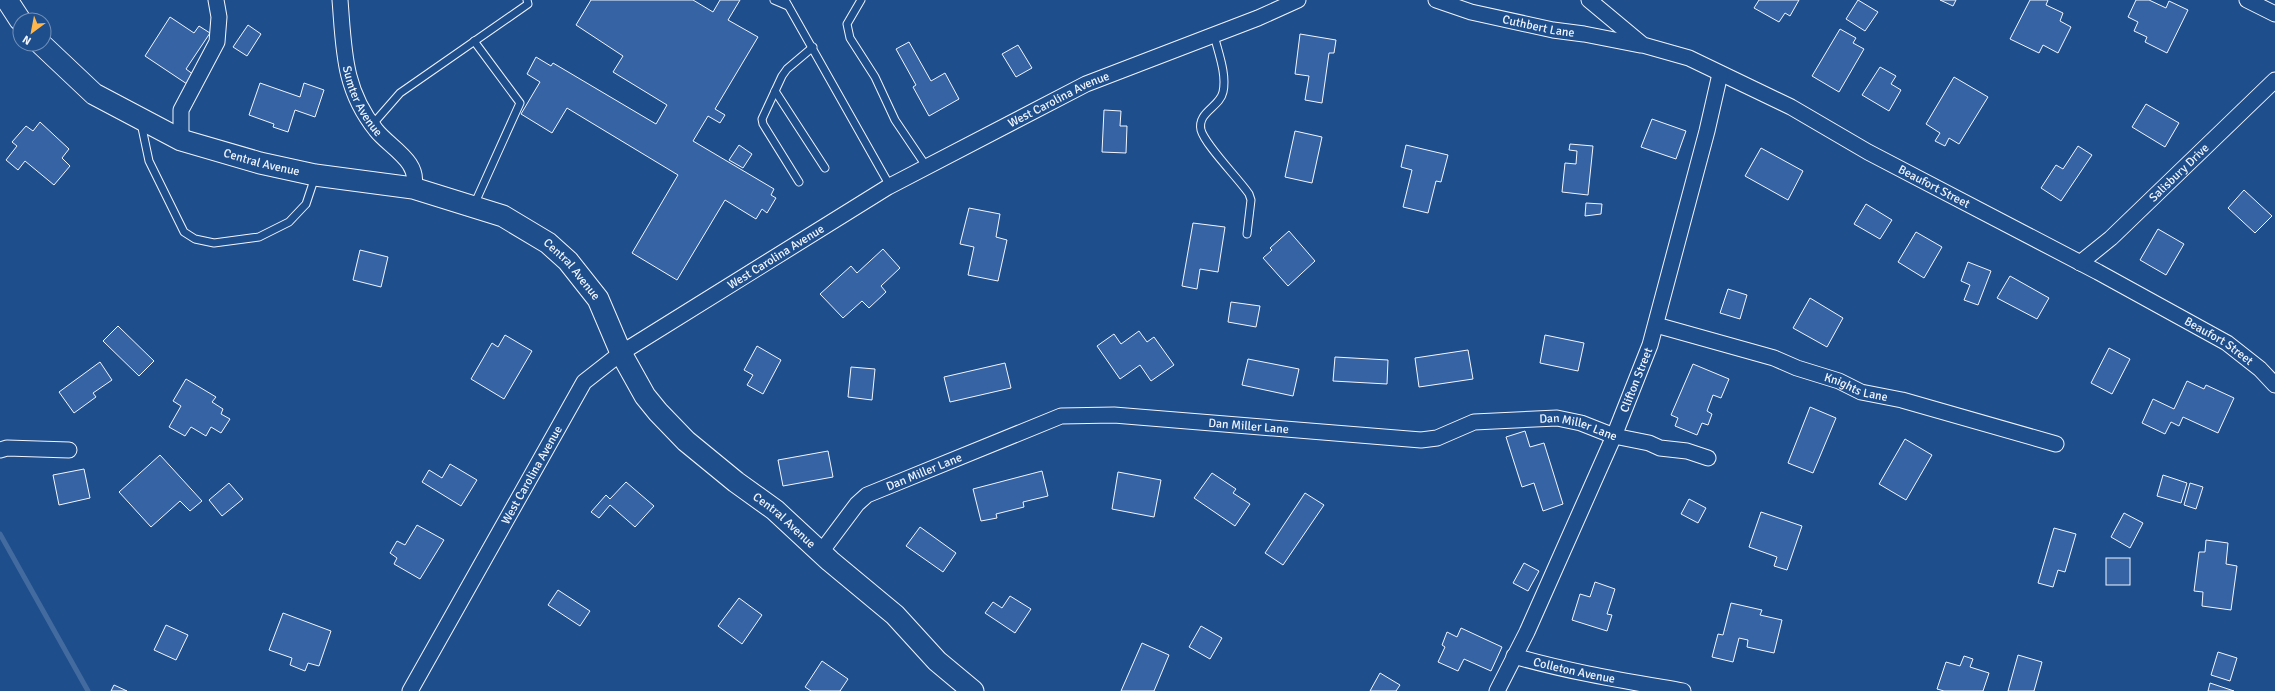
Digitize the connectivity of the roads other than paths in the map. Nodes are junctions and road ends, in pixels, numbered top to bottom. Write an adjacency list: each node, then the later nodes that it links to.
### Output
1 (8, 0): 13 (street); 14 (street)
2 (216, 0): 26 (street)
3 (340, 0): 25 (street, Sumter Avenue)
4 (534, 0): 11 (lane)
5 (774, 0): 12 (lane)
6 (861, 0): 27 (lane)
7 (1298, 0): 16 (street, West Carolina Avenue)
8 (1436, 0): 18 (street, Cuthbert Lane)
9 (1589, 0): 18 (street, Beaufort Street)
10 (2247, 0): 15 (street)
11 (527, 2): 17 (lane)
12 (787, 3): 19 (lane)
13 (0, 4)
14 (15, 12)
15 (2275, 14)
16 (1214, 35): 27 (street, West Carolina Avenue); 34 (lane)
17 (474, 41): 25 (lane); 33 (lane)
18 (1643, 45): 21 (street, Beaufort Street)
19 (813, 47): 23 (lane); 31 (lane)
20 (49, 52): 24 (street, Central Avenue)
21 (1720, 74): 35 (street, Beaufort Street); 36 (street, Clifton Street)
22 (2275, 80): 35 (street, Salisbury Drive)
23 (775, 91): 28 (lane); 30 (lane)
24 (140, 120): 26 (street, Central Avenue); 29 (lane)
25 (372, 125): 32 (street, Sumter Avenue)
26 (181, 140): 29 (street, Central Avenue)
27 (926, 166): 31 (street, West Carolina Avenue)
28 (825, 168)
29 (315, 175): 32 (street, Central Avenue)
30 (799, 182)
31 (890, 186): 37 (street, West Carolina Avenue)
32 (413, 188): 33 (street, Central Avenue)
33 (473, 207): 37 (street, Central Avenue)
34 (1247, 234)
35 (2080, 263): 38 (street, Beaufort Street)
36 (1656, 325): 39 (street, Clifton Street); 40 (street, Knights Lane)
37 (621, 353): 44 (street, Central Avenue); 46 (street, West Carolina Avenue)
38 (2275, 385)
39 (1614, 436): 43 (street, Dan Miller Lane); 44 (street, Dan Miller Lane); 45 (street, Clifton Street)
40 (2056, 444)
41 (0, 450): 42 (street)
42 (69, 450)
43 (1708, 458)
44 (821, 552): 47 (street, Central Avenue)
45 (1514, 656): 48 (street, Clifton Street); 49 (street, Colleton Avenue)
46 (410, 691)
47 (973, 691)
48 (1497, 691)
49 (1683, 691)

